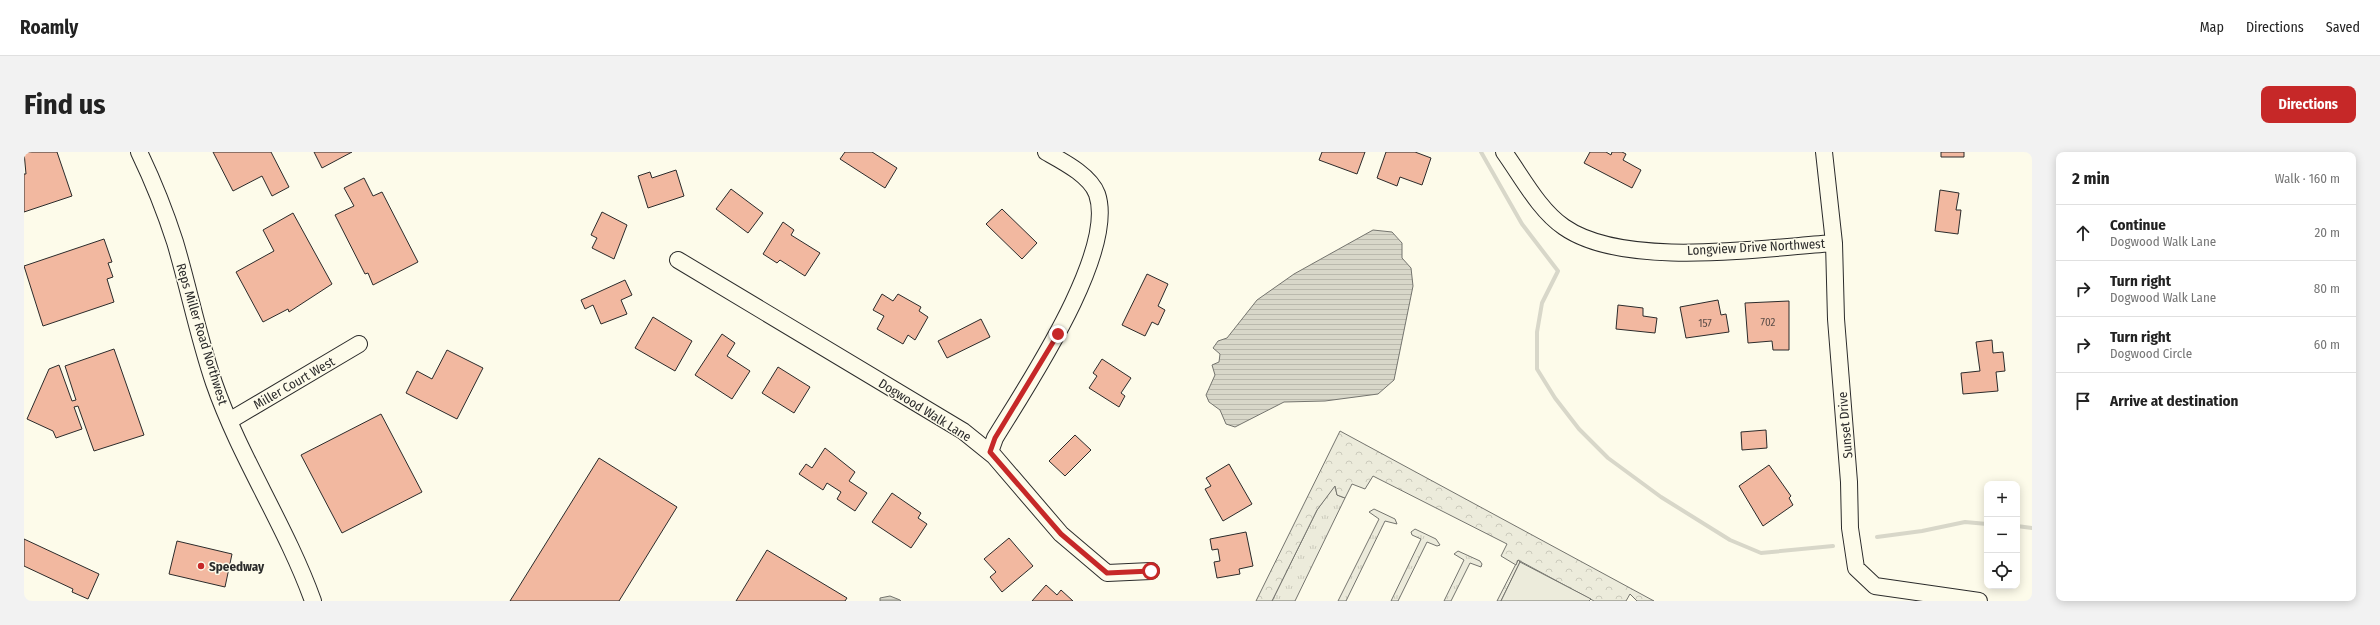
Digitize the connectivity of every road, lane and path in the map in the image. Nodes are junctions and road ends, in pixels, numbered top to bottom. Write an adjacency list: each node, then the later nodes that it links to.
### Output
1 (139, 152): 8 (street, Reps Miller Road Northwest)
2 (1046, 152): 9 (street)
3 (1504, 152): 5 (street, Longview Drive Northwest)
4 (1824, 152): 5 (street, Sunset Drive)
5 (1834, 243): 12 (street, Sunset Drive)
6 (678, 260): 9 (street, Dogwood Walk Lane)
7 (359, 344): 8 (street, Miller Court West)
8 (229, 421): 11 (street, Reps Miller Road Northwest)
9 (990, 452): 10 (street, Dogwood Walk Lane)
10 (1151, 571)
11 (312, 601)
12 (1978, 601)

